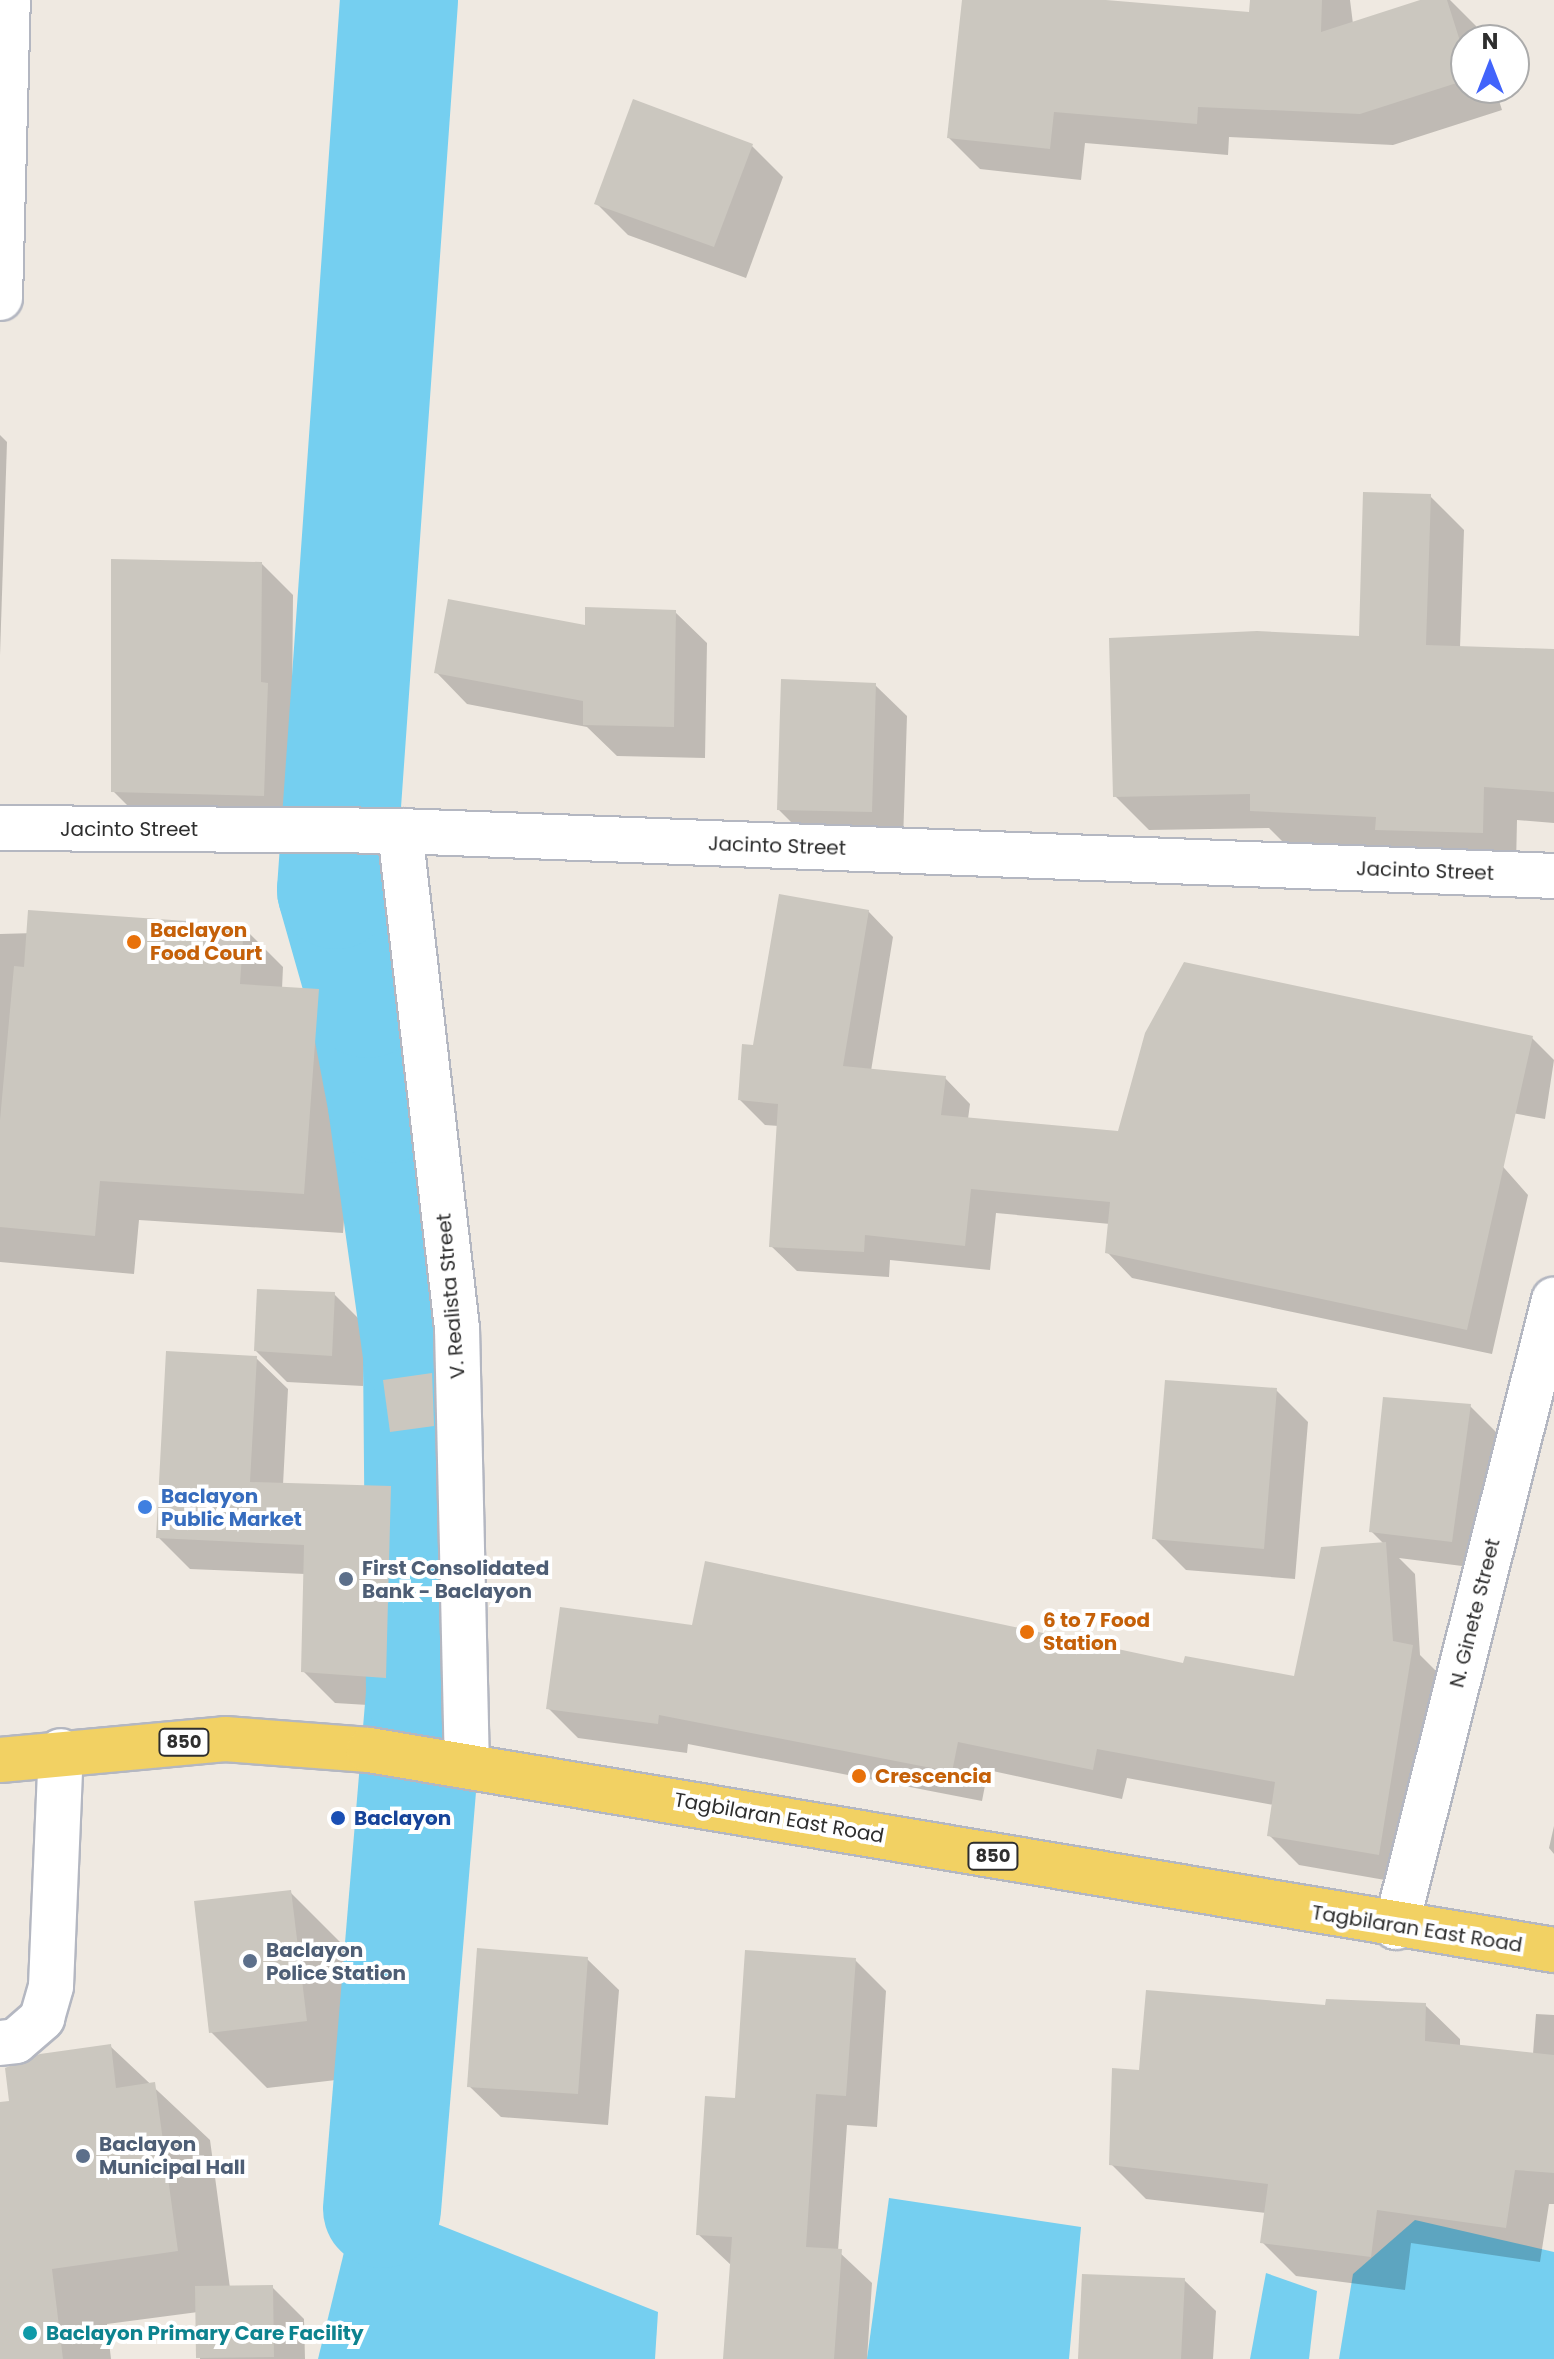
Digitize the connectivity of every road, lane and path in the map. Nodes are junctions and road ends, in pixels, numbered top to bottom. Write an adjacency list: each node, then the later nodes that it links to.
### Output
1 (8, 0): 2 (street)
2 (0, 298)
3 (0, 828): 4 (street, Jacinto Street)
4 (381, 831): 5 (street, Jacinto Street); 9 (street, V. Realista Street)
5 (1554, 876)
6 (1554, 1300): 10 (street, N. Ginete Street)
7 (61, 1751): 8 (main road, Tagbilaran East Road / 850); 9 (main road, Tagbilaran East Road / 850); 12 (street)
8 (0, 1760)
9 (450, 1760): 10 (main road, Tagbilaran East Road / 850)
10 (1396, 1927): 11 (main road, Tagbilaran East Road / 850)
11 (1554, 1950)
12 (0, 2043)

